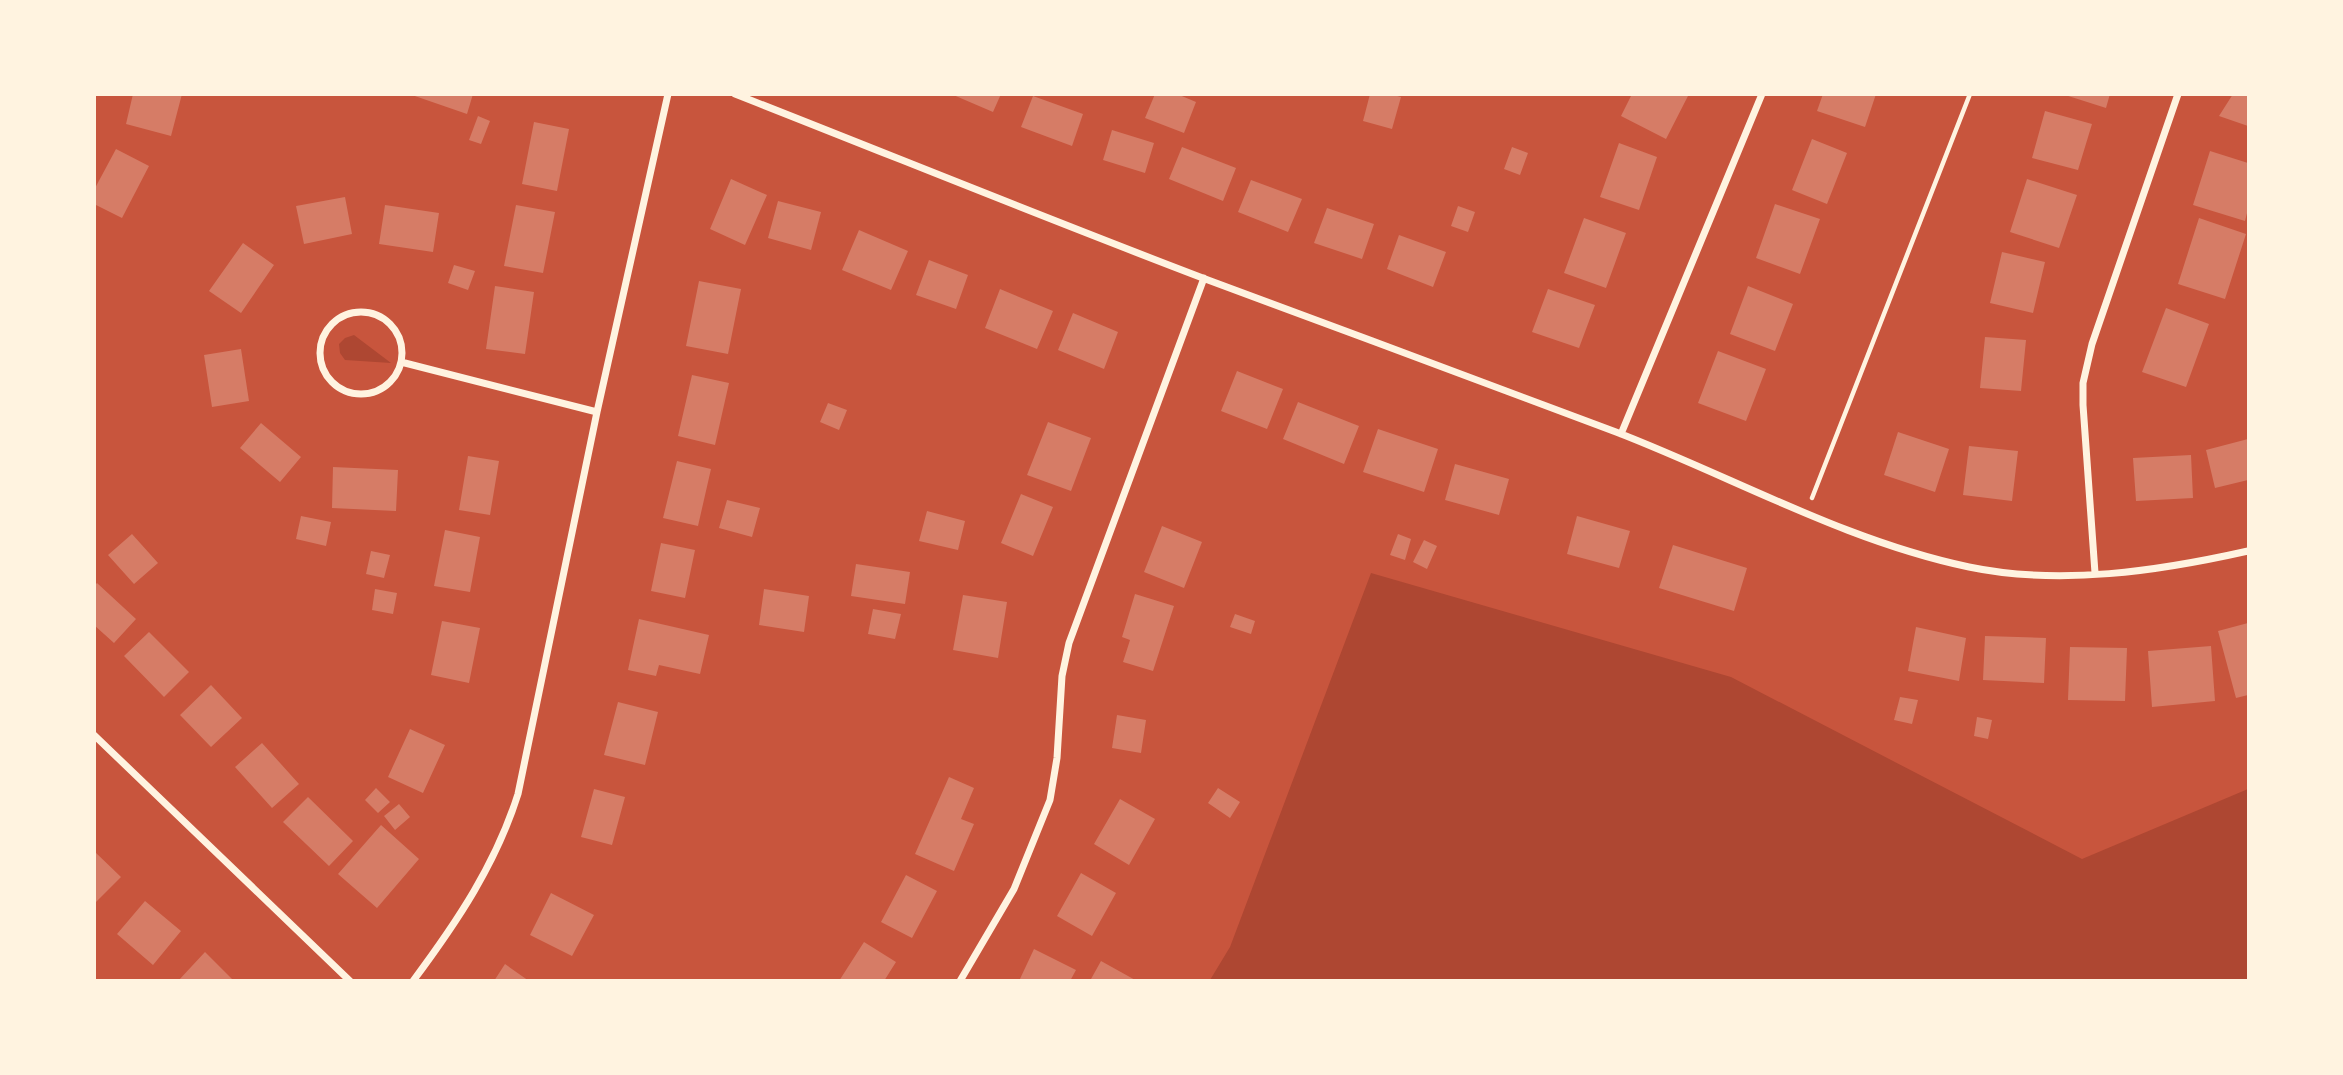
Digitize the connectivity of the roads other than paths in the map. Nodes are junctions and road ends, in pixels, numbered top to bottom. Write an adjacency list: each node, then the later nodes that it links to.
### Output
1 (668, 94): 7 (street)
2 (735, 94): 5 (street)
3 (1762, 94): 8 (street)
4 (2178, 94): 10 (street)
5 (1204, 278): 8 (street); 14 (street)
6 (401, 362): 6 (street); 7 (street)
7 (597, 412): 13 (street)
8 (1621, 434): 10 (street)
9 (2249, 551): 10 (street)
10 (2095, 573)
11 (94, 735): 12 (street)
12 (351, 981)
13 (414, 981)
14 (960, 981)

